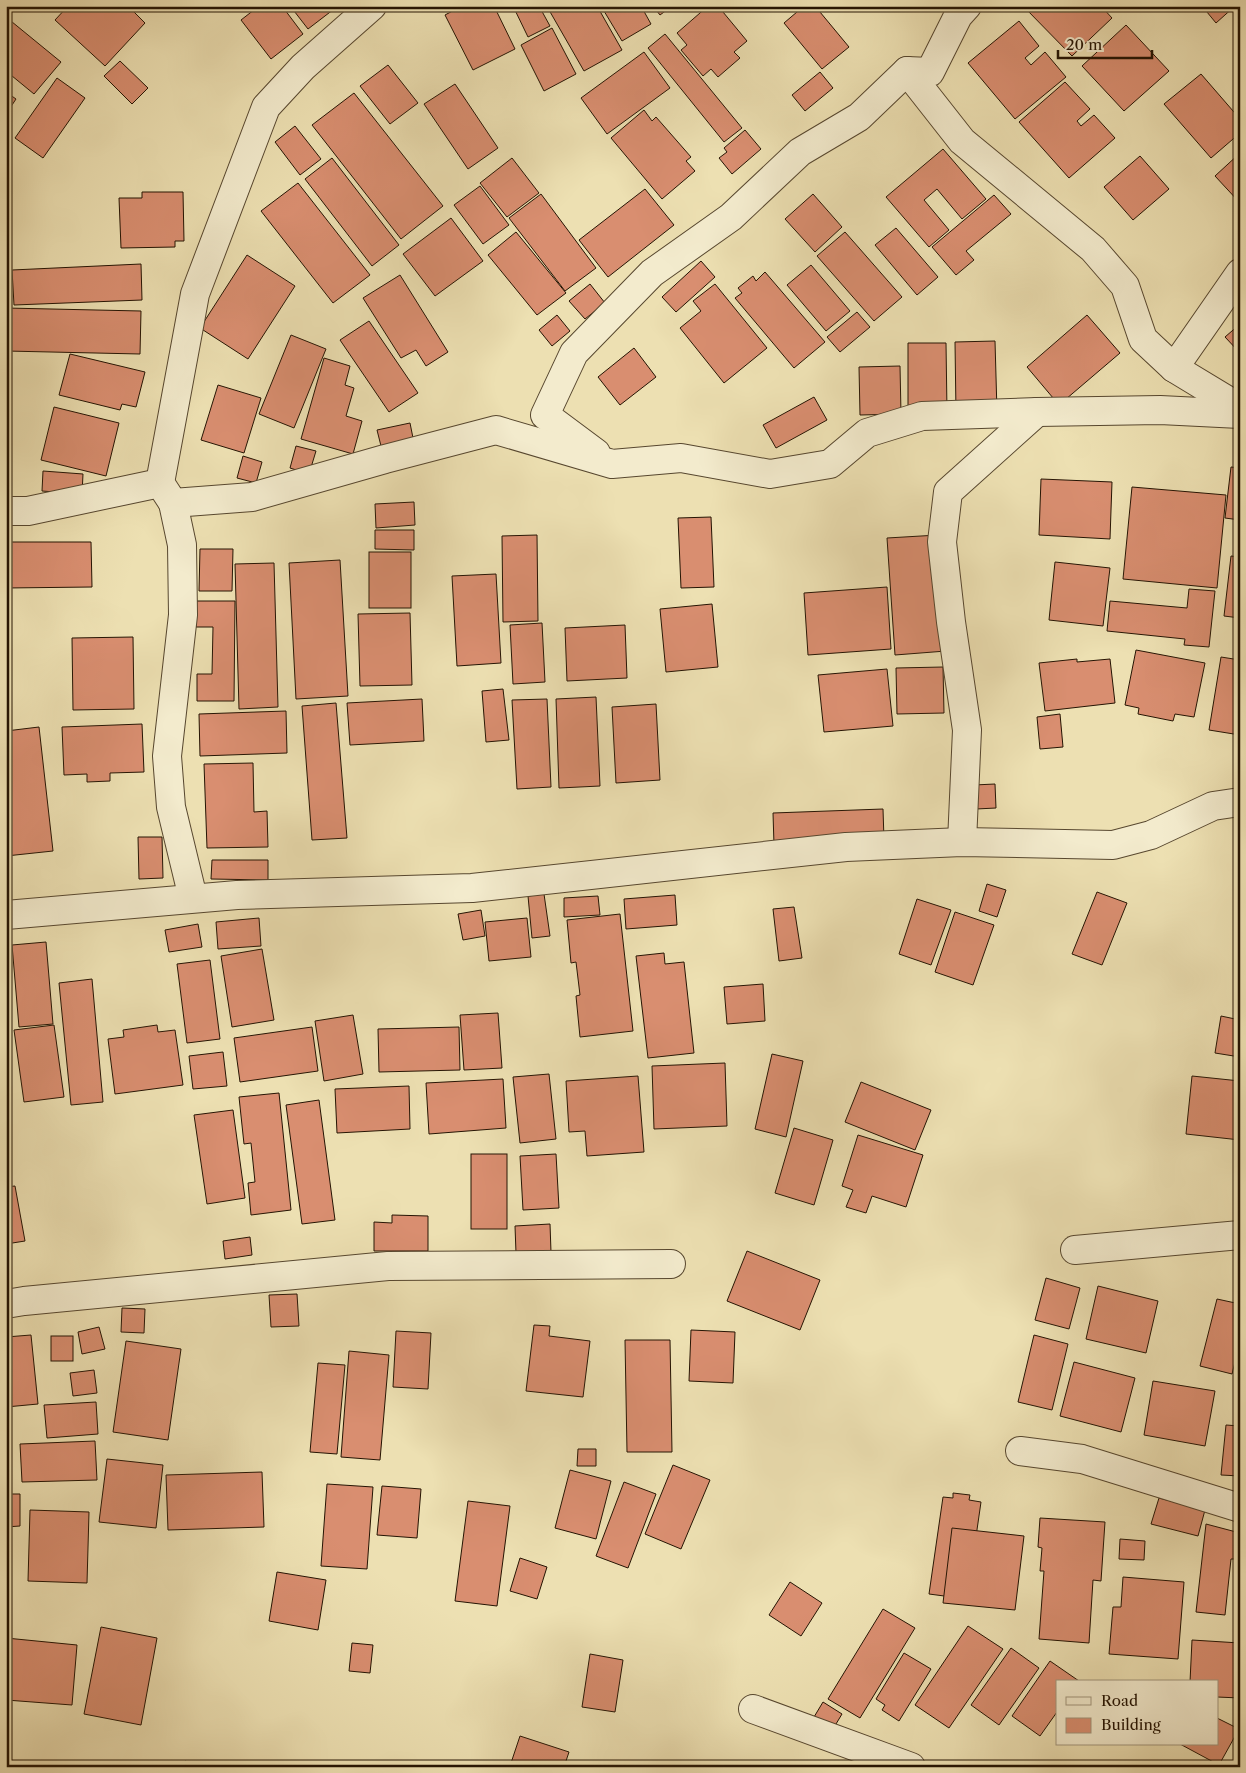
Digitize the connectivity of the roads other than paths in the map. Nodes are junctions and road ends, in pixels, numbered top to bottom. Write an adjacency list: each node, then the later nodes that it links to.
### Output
1 (372, 6): 12 (street)
2 (967, 6): 3 (street)
3 (907, 72): 5 (street); 9 (street)
4 (1240, 273): 5 (street)
5 (1174, 368): 6 (street)
6 (1240, 408)
7 (1037, 412): 8 (street); 11 (street); 15 (street)
8 (1240, 414)
9 (546, 416): 10 (street); 11 (street)
10 (496, 430): 11 (street); 12 (street)
11 (612, 464)
12 (166, 493): 13 (street); 16 (street)
13 (6, 511)
14 (1240, 802): 15 (street)
15 (962, 842): 16 (street)
16 (193, 898): 17 (street)
17 (6, 915)
18 (1240, 1236): 19 (street)
19 (1075, 1250)
20 (671, 1264): 21 (street)
21 (6, 1304)
22 (1020, 1451): 23 (street)
23 (1240, 1508)
24 (754, 1709): 25 (street)
25 (911, 1767)

